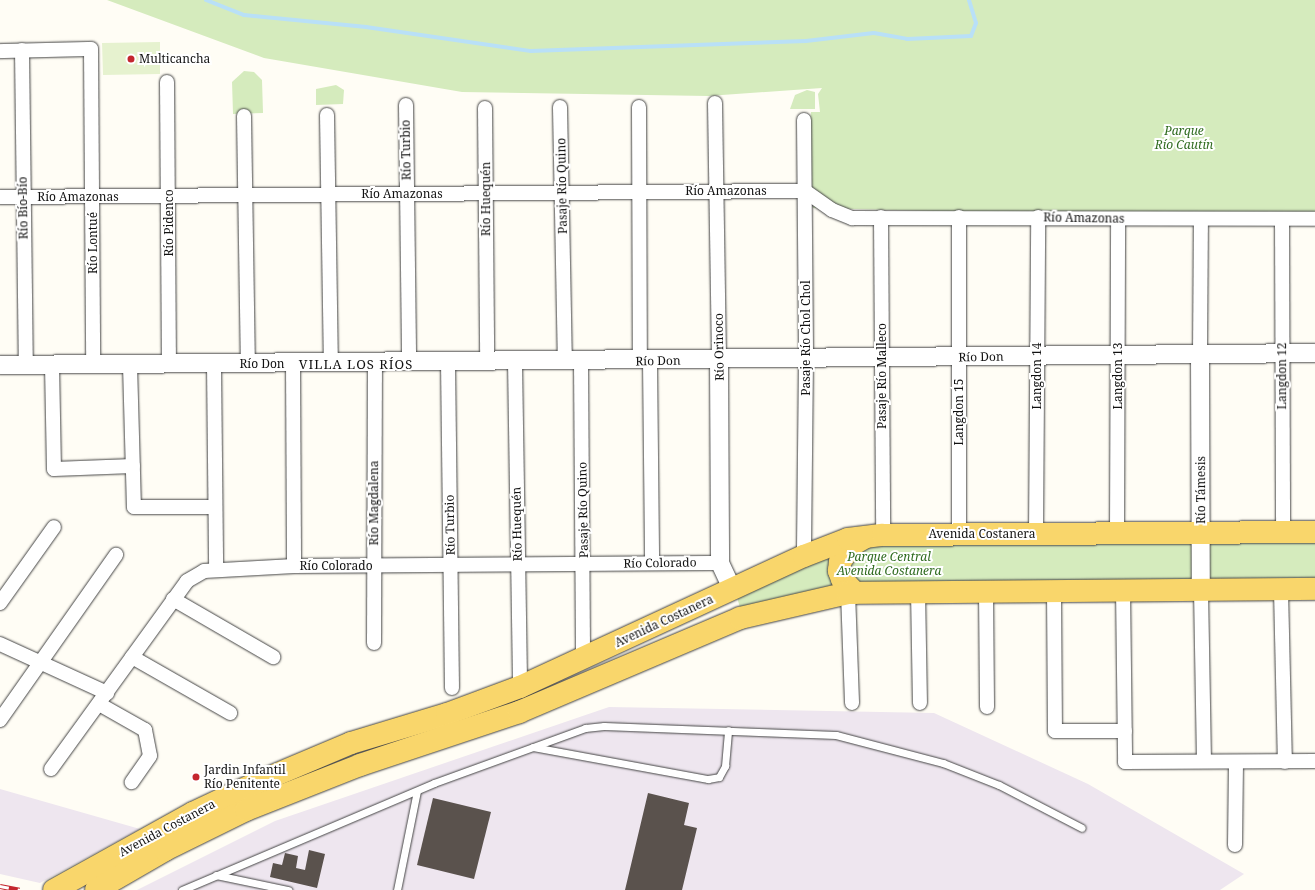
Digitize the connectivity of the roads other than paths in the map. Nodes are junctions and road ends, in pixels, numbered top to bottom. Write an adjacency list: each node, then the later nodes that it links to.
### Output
1 (22, 50): 2 (street); 21 (street, Río Bío-Bío); 22 (street, Río Lontué)
2 (0, 51)
3 (167, 82): 20 (street, Río Pidenco)
4 (715, 103): 12 (street, Río Orinoco)
5 (406, 105): 17 (street, Río Turbio)
6 (560, 107): 16 (street, Pasaje Río Quino)
7 (639, 107): 14 (street)
8 (485, 108): 15 (street, Río Huequén)
9 (327, 115): 19 (street)
10 (244, 116): 18 (street)
11 (804, 120): 13 (street, Pasaje Río Chol Chol)
12 (717, 190): 13 (street, Río Amazonas); 14 (street, Río Amazonas); 39 (street, Río Orinoco)
13 (805, 190): 24 (street, Río Amazonas); 38 (street, Pasaje Río Chol Chol)
14 (639, 192): 16 (street, Río Amazonas); 40 (street)
15 (486, 193): 16 (street, Río Amazonas); 17 (street, Río Amazonas); 42 (street, Río Huequén)
16 (562, 193): 44 (street, Pasaje Río Quino)
17 (407, 194): 19 (street, Río Amazonas); 47 (street, Río Turbio)
18 (246, 195): 19 (street, Río Amazonas); 20 (street, Río Amazonas); 51 (street)
19 (328, 195): 45 (street)
20 (169, 196): 22 (street, Río Amazonas); 49 (street, Río Pidenco)
21 (23, 197): 22 (street, Río Amazonas); 23 (street, Río Amazonas); 54 (street, Río Bío-Bío)
22 (93, 197): 56 (street, Río Lontué)
23 (0, 198)
24 (881, 217): 25 (street, Río Amazonas); 37 (street, Pasaje Río Malleco)
25 (959, 217): 26 (street, Río Amazonas); 36 (street, Langdon 15)
26 (1038, 217): 27 (street, Río Amazonas); 35 (street, Langdon 14)
27 (1118, 219): 28 (street, Río Amazonas); 34 (street, Langdon 13)
28 (1202, 219): 29 (street, Río Amazonas); 32 (street, Río Támesis)
29 (1282, 219): 30 (street, Río Amazonas); 33 (street, Langdon 12)
30 (1315, 220)
31 (1315, 353): 33 (street, Río Don)
32 (1200, 354): 33 (street, Río Don); 34 (street, Río Don); 62 (street, Río Támesis)
33 (1282, 354): 60 (street, Langdon 12)
34 (1118, 355): 35 (street, Río Don); 65 (street, Langdon 13)
35 (1037, 356): 36 (street, Río Don); 64 (street, Langdon 14)
36 (959, 357): 37 (street, Río Don); 63 (street, Langdon 15)
37 (882, 358): 38 (street, Río Don); 66 (street, Pasaje Río Malleco)
38 (806, 359): 39 (street, Río Don); 68 (street, Pasaje Río Chol Chol)
39 (719, 360): 40 (street, Río Don); 69 (street, Río Orinoco)
40 (645, 361): 44 (street, Río Don); 70 (street)
41 (448, 362): 42 (street, Río Don); 47 (street, Río Don); 71 (street, Río Turbio)
42 (487, 362): 43 (street, Río Don)
43 (515, 362): 44 (street, Río Don); 72 (street, Río Huequén)
44 (573, 362): 73 (street, Pasaje Río Quino)
45 (331, 363): 46 (street, Río Don); 52 (street, Río Don)
46 (375, 363): 47 (street, Río Don); 75 (street, Río Magdalena)
47 (409, 363)
48 (130, 364): 49 (street, Río Don); 56 (street, Río Don); 57 (street)
49 (169, 364): 50 (street, Río Don)
50 (214, 364): 51 (street, Río Don); 58 (street)
51 (248, 364): 52 (street, Río Don)
52 (293, 364): 74 (street)
53 (0, 365): 54 (street, Río Don)
54 (26, 365): 55 (street, Río Don)
55 (52, 365): 56 (street, Río Don); 57 (street)
56 (93, 365)
57 (133, 466): 58 (street)
58 (214, 507): 76 (street)
59 (54, 527): 87 (street)
60 (1282, 532): 61 (main road, Avenida Costanera); 62 (main road, Avenida Costanera)
61 (1315, 532)
62 (1201, 533): 65 (main road, Avenida Costanera); 81 (street, Río Támesis)
63 (959, 534): 64 (main road, Avenida Costanera); 66 (main road, Avenida Costanera)
64 (1036, 534): 65 (main road, Avenida Costanera)
65 (1118, 534)
66 (875, 536): 68 (main road, Avenida Costanera); 85 (main road)
67 (116, 555): 93 (street)
68 (804, 556): 77 (main road, Avenida Costanera)
69 (720, 563): 70 (street, Río Colorado); 77 (street, Río Orinoco)
70 (652, 564): 73 (street, Río Colorado)
71 (450, 565): 72 (street, Río Colorado); 75 (street, Río Colorado); 95 (street, Río Turbio)
72 (518, 565): 73 (street, Río Colorado); 94 (street, Río Huequén)
73 (584, 565): 92 (street, Pasaje Río Quino)
74 (294, 566): 75 (street, Río Colorado); 76 (street, Río Colorado)
75 (374, 566): 88 (street, Río Magdalena)
76 (216, 570): 86 (street, Río Colorado)
77 (732, 589): 92 (main road, Avenida Costanera)
78 (1315, 589): 82 (main road, Avenida Costanera)
79 (1054, 590): 80 (main road, Avenida Costanera); 84 (main road, Avenida Costanera); 103 (street)
80 (1123, 590): 81 (main road, Avenida Costanera); 103 (street)
81 (1201, 590): 82 (main road, Avenida Costanera); 105 (street, Río Támesis)
82 (1281, 590): 107 (street)
83 (918, 591): 84 (main road, Avenida Costanera); 85 (main road, Avenida Costanera); 98 (street)
84 (986, 591): 99 (street)
85 (852, 593): 97 (street); 116 (main road, Avenida Costanera)
86 (173, 599): 90 (street, Río Colorado); 91 (street)
87 (0, 603)
88 (374, 643)
89 (0, 644): 93 (street)
90 (132, 657): 96 (street, Río Colorado); 100 (street)
91 (273, 657)
92 (584, 658): 94 (main road, Avenida Costanera)
93 (41, 662): 96 (street); 101 (street)
94 (520, 687): 115 (main road, Avenida Costanera)
95 (452, 688)
96 (103, 699): 109 (street, Río Colorado); 110 (street)
97 (852, 703)
98 (920, 703)
99 (986, 707)
100 (230, 713)
101 (0, 720)
102 (728, 730): 104 (lane); 104 (lane); 112 (lane)
103 (1125, 731): 105 (street)
104 (532, 747): 111 (lane)
105 (1204, 761): 106 (street)
106 (1236, 762): 107 (street); 113 (street)
107 (1286, 762): 108 (street)
108 (1315, 762)
109 (51, 769)
110 (132, 782)
111 (417, 791): 114 (lane); 119 (lane)
112 (1082, 828)
113 (1235, 845)
114 (216, 875): 117 (lane); 118 (lane)
115 (54, 890)
116 (96, 890)
117 (182, 890)
118 (288, 890)
119 (397, 890)

